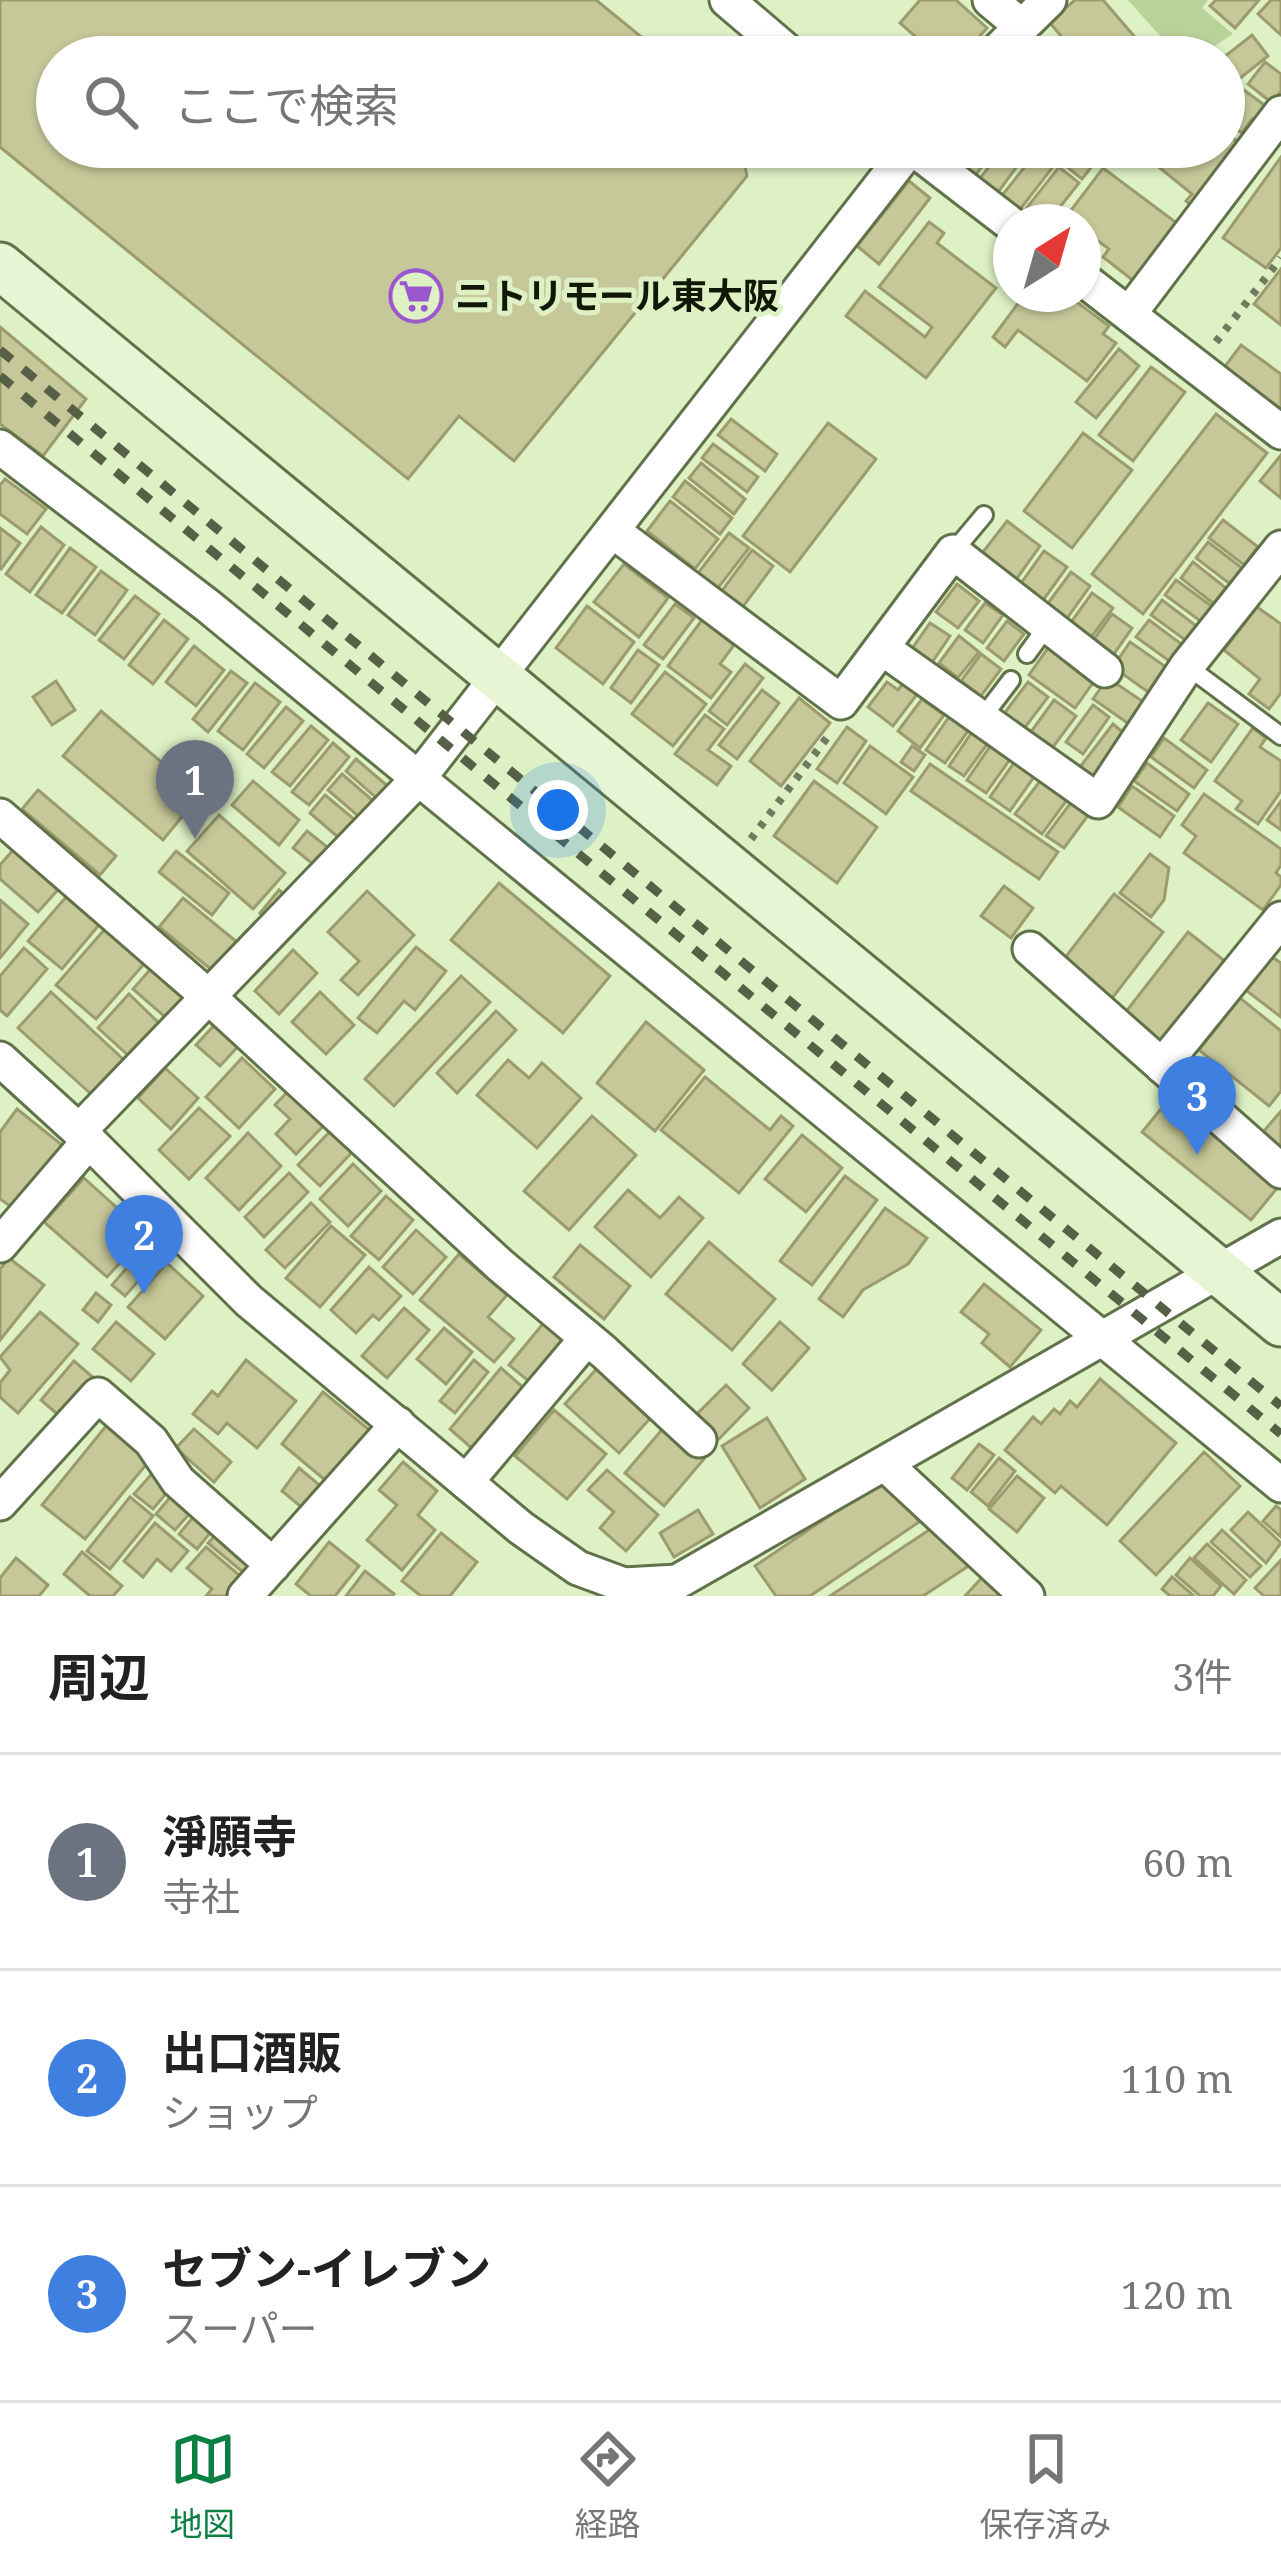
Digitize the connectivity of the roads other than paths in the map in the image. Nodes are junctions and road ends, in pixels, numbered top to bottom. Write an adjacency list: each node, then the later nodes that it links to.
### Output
1 (727, 0): 5 (street)
2 (990, 0): 4 (street)
3 (1048, 0): 4 (street)
4 (1020, 25): 6 (street)
5 (769, 36)
6 (1010, 36)
7 (1281, 113): 8 (street)
8 (1245, 161)
9 (895, 168): 19 (street)
10 (938, 168): 12 (street)
11 (1239, 168): 15 (street)
12 (993, 210)
13 (0, 266): 27 (street)
14 (1101, 293): 15 (street)
15 (1129, 314): 16 (street)
16 (1281, 432)
17 (0, 447): 31 (street)
18 (984, 515): 21 (lane)
19 (614, 532): 23 (street); 27 (street)
20 (1281, 548): 25 (street)
21 (953, 552): 22 (street); 23 (street)
22 (1048, 625): 24 (lane); 26 (street)
23 (882, 648): 29 (street)
24 (1027, 654)
25 (1187, 666): 29 (street); 30 (lane)
26 (1105, 670)
27 (498, 680): 31 (street); 42 (street)
28 (1011, 680): 29 (lane)
29 (982, 718)
30 (1281, 736)
31 (418, 778): 35 (street); 45 (street)
32 (0, 816): 35 (street)
33 (1281, 919): 37 (street)
34 (1030, 950): 37 (street)
35 (210, 998): 38 (street); 44 (street)
36 (0, 1059): 38 (street)
37 (1162, 1066): 39 (street)
38 (84, 1136): 41 (street); 46 (street)
39 (1281, 1171)
40 (1281, 1236): 42 (street)
41 (0, 1245)
42 (1217, 1271): 43 (street); 45 (street)
43 (1281, 1323)
44 (587, 1338): 47 (street); 49 (street)
45 (1101, 1338): 48 (street); 50 (street)
46 (398, 1424): 49 (street); 52 (street)
47 (699, 1440)
48 (885, 1464): 53 (street); 55 (street)
49 (466, 1482): 54 (street)
50 (1281, 1485)
51 (0, 1504): 52 (street)
52 (258, 1586)
53 (689, 1589): 54 (street)
54 (623, 1590)
55 (1027, 1596)

